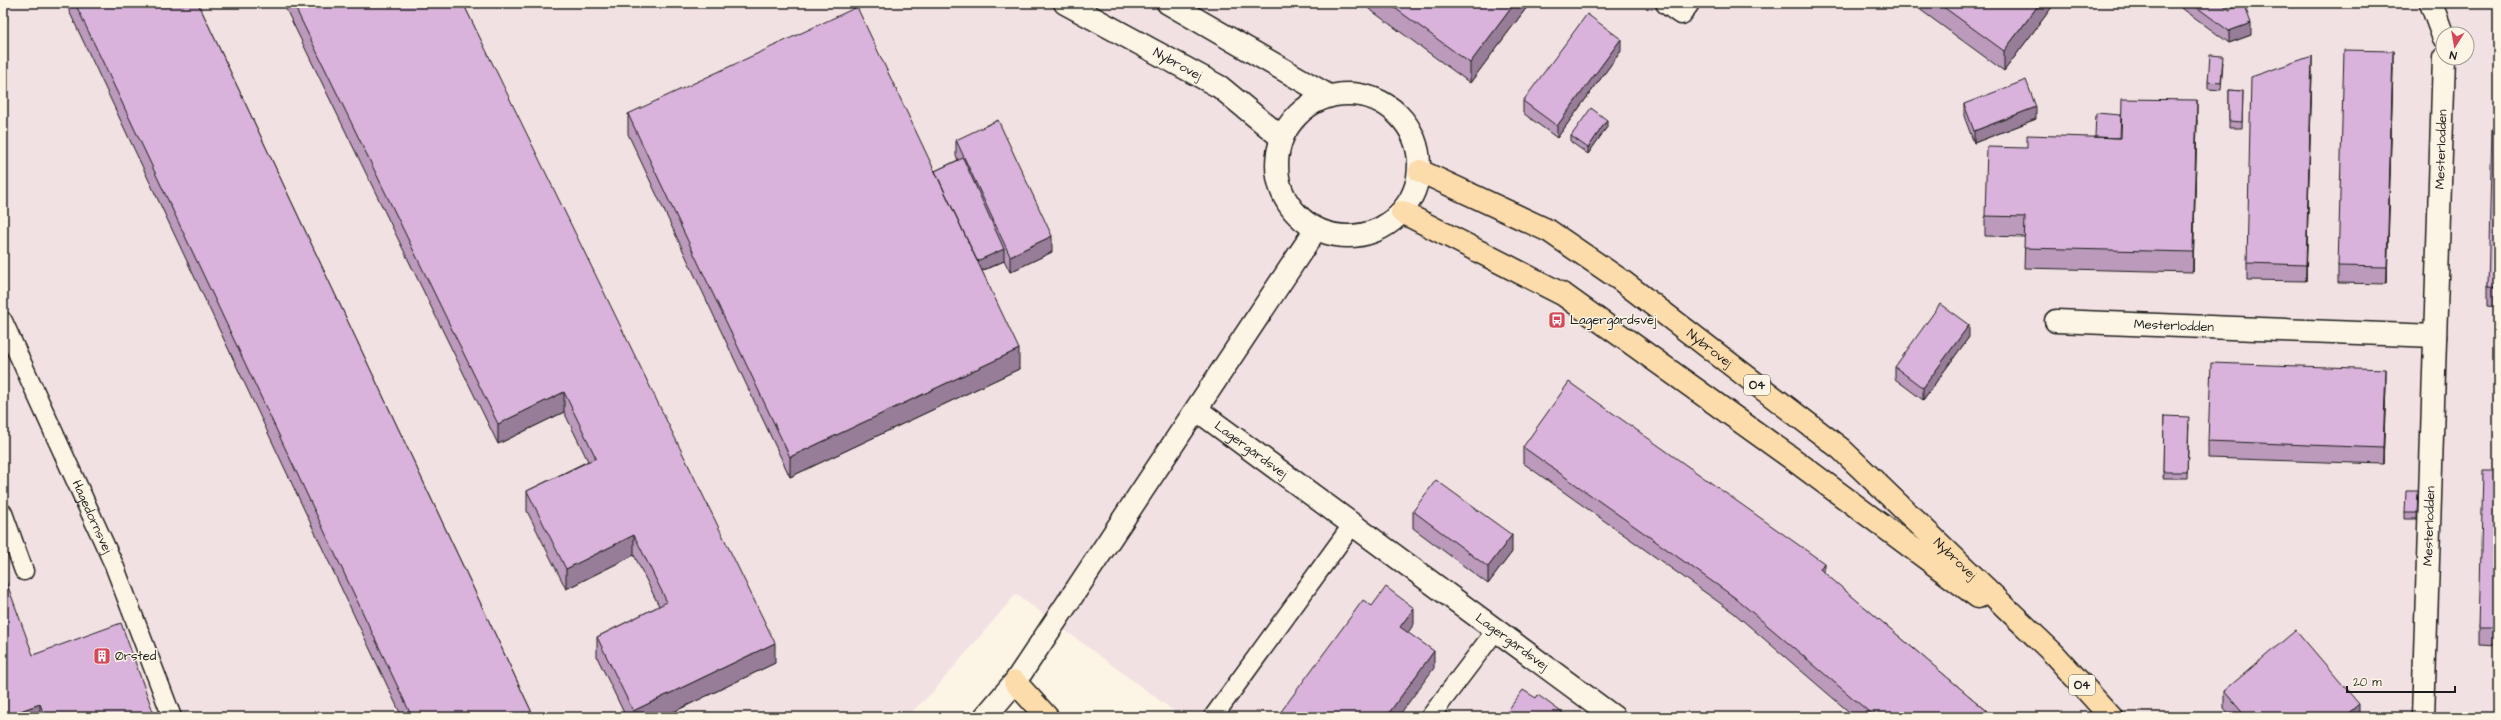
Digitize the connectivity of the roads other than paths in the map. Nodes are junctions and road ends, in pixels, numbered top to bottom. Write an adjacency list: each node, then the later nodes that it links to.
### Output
1 (1066, 3): 9 (street, Nybrovej)
2 (1168, 3): 8 (street)
3 (1667, 3): 4 (street)
4 (1688, 3)
5 (2431, 3): 6 (street)
6 (2439, 26)
7 (2444, 66): 15 (street, Mesterlodden)
8 (1329, 96): 9 (street); 10 (street)
9 (1282, 138): 12 (street)
10 (1420, 171): 11 (street); 21 (main road, Nybrovej / O4)
11 (1402, 212): 12 (street); 21 (main road, Nybrovej / O4)
12 (1316, 229): 16 (street)
13 (3, 321): 24 (lane, Hagedornsvej)
14 (2056, 321): 15 (street, Mesterlodden)
15 (2435, 336): 30 (street, Mesterlodden)
16 (1197, 410): 18 (street, Lagergårdsvej); 22 (street)
17 (3, 513): 19 (lane)
18 (1354, 524): 20 (street, Lagergårdsvej); 23 (lane)
19 (24, 571)
20 (1496, 630): 27 (lane); 28 (street, Lagergårdsvej)
21 (2054, 654): 29 (main road, Nybrovej / O4)
22 (1014, 682): 25 (street); 26 (main road)
23 (1213, 716)
24 (172, 717)
25 (985, 717)
26 (1047, 717)
27 (1430, 717)
28 (1614, 717)
29 (2111, 717)
30 (2423, 717)

